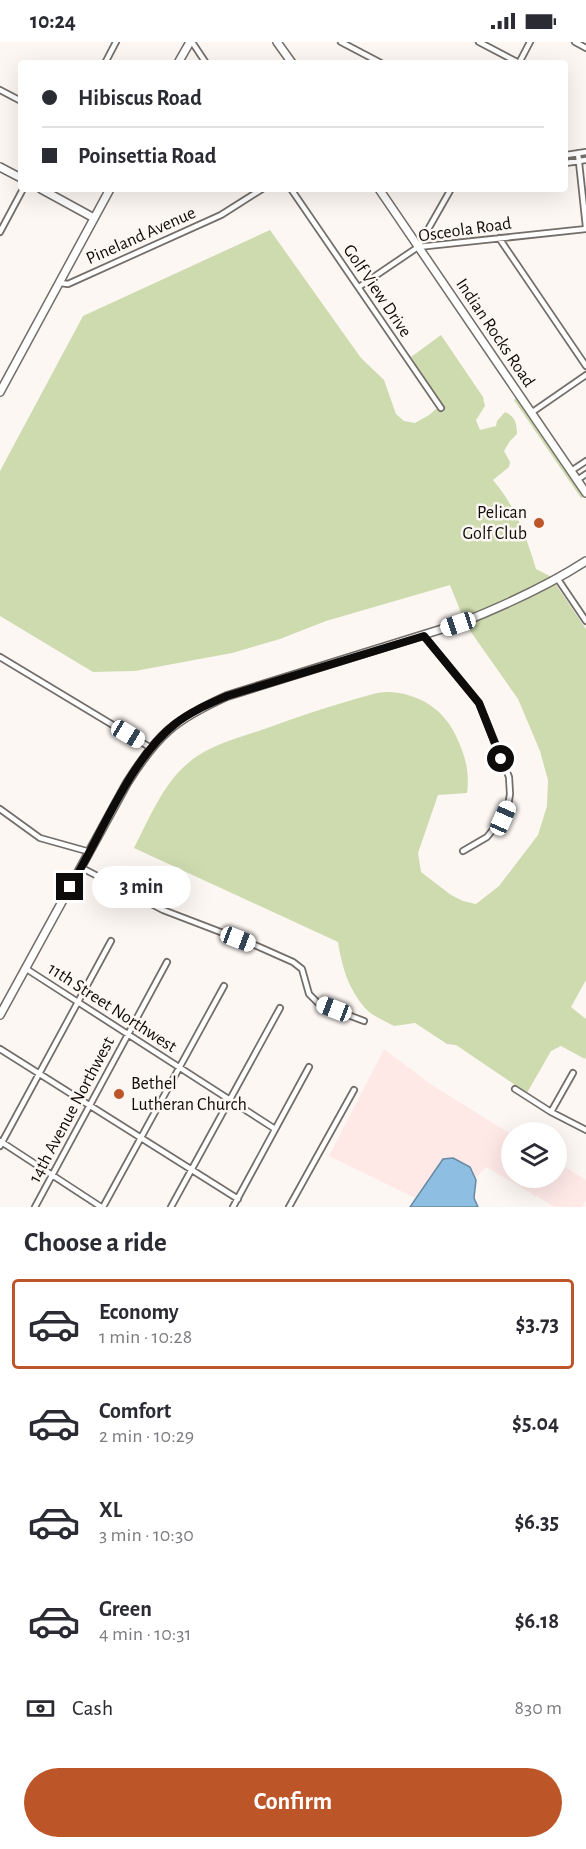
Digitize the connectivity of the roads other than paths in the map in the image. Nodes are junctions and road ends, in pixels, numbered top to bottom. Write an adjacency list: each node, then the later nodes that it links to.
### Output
1 (116, 42): 9 (street)
2 (191, 42): 10 (street); 11 (street)
3 (277, 42): 12 (street)
4 (341, 42): 13 (street)
5 (479, 42): 14 (street)
6 (530, 42): 15 (street)
7 (575, 42): 8 (street)
8 (586, 48)
9 (107, 60)
10 (180, 60)
11 (204, 60)
12 (290, 60)
13 (375, 60)
14 (513, 60)
15 (521, 60)
16 (0, 90): 17 (street)
17 (18, 99)
18 (586, 152): 19 (street)
19 (578, 153): 20 (street); 22 (street)
20 (568, 155)
21 (586, 160): 22 (street)
22 (579, 161): 23 (street); 34 (street)
23 (568, 163)
24 (0, 167): 25 (street)
25 (18, 176)
26 (21, 192): 35 (street)
27 (46, 192): 33 (street)
28 (108, 192): 33 (street)
29 (257, 192): 38 (street, Pineland Avenue)
30 (293, 192): 39 (street, Golf View Drive)
31 (381, 192): 37 (street, Indian Rocks Road)
32 (449, 192): 37 (street)
33 (94, 218): 38 (street)
34 (586, 228): 36 (street, Osceola Road)
35 (0, 232)
36 (499, 238): 37 (street, Osceola Road); 40 (street)
37 (418, 247): 39 (street, Osceola Road); 44 (street, Indian Rocks Road)
38 (60, 283): 42 (street)
39 (359, 287): 43 (street, Golf View Drive)
40 (586, 366)
41 (586, 375): 44 (street)
42 (0, 392)
43 (441, 408)
44 (531, 413): 46 (street, Indian Rocks Road)
45 (586, 461): 46 (street)
46 (571, 471): 48 (street, Indian Rocks Road)
47 (586, 474): 48 (street)
48 (577, 480): 49 (street, Indian Rocks Road)
49 (586, 493)
50 (586, 561): 51 (street)
51 (557, 578): 52 (street); 53 (street)
52 (586, 621)
53 (424, 636): 55 (street); 57 (street)
54 (0, 657): 55 (street)
55 (151, 748): 58 (street)
56 (0, 809): 58 (street)
57 (463, 851)
58 (90, 852): 59 (street)
59 (82, 868): 62 (street); 67 (street)
60 (111, 941): 64 (street)
61 (167, 962): 68 (street, 14th Avenue Northwest)
62 (25, 968): 64 (street, 11th Street Northwest); 66 (street)
63 (224, 986): 70 (street)
64 (78, 1002): 68 (street, 11th Street Northwest); 72 (street)
65 (280, 1008): 76 (street)
66 (0, 1015)
67 (364, 1021)
68 (128, 1034): 70 (street, 11th Street Northwest); 77 (street, 14th Avenue Northwest)
69 (0, 1049): 72 (street)
70 (179, 1067): 76 (street, 11th Street Northwest); 81 (street)
71 (309, 1067): 79 (street)
72 (39, 1073): 77 (street); 82 (street)
73 (573, 1073): 78 (street)
74 (515, 1089): 78 (street)
75 (354, 1090): 90 (street)
76 (229, 1099): 79 (street, 11th Street Northwest); 83 (street)
77 (90, 1107): 81 (street); 84 (street, 14th Avenue Northwest)
78 (551, 1112): 80 (street)
79 (275, 1129): 85 (street)
80 (586, 1130)
81 (140, 1138): 83 (street); 87 (street)
82 (1, 1144): 84 (street)
83 (190, 1170): 85 (street); 88 (street)
84 (52, 1175): 86 (street, 14th Avenue Northwest); 87 (street)
85 (238, 1199): 89 (street)
86 (34, 1207)
87 (102, 1207)
88 (171, 1207)
89 (234, 1207)
90 (289, 1207)

